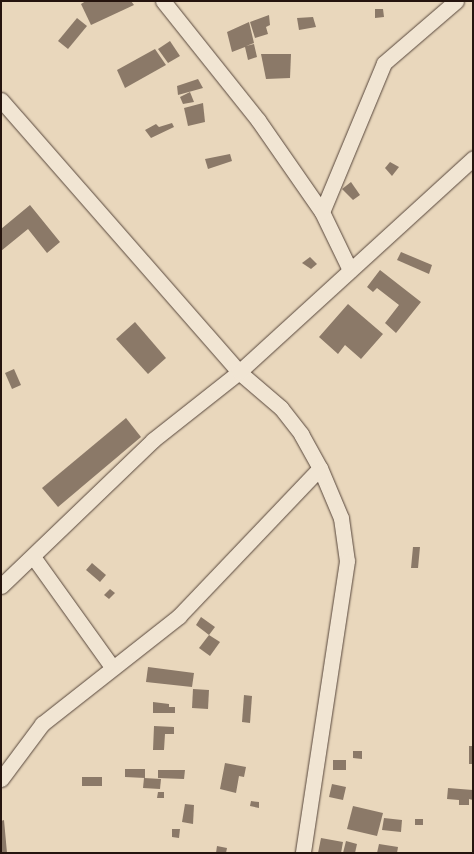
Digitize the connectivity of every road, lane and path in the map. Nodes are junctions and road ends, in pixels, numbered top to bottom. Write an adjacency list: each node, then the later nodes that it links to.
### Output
1 (163, 1): 5 (street)
2 (456, 1): 5 (street)
3 (1, 100): 7 (street)
4 (473, 158): 6 (street)
5 (322, 212): 6 (street)
6 (350, 270): 7 (street)
7 (239, 372): 8 (street); 9 (street)
8 (320, 468): 11 (street); 13 (street)
9 (34, 558): 10 (street); 11 (street)
10 (1, 586)
11 (112, 667): 12 (street)
12 (1, 779)
13 (304, 853)

